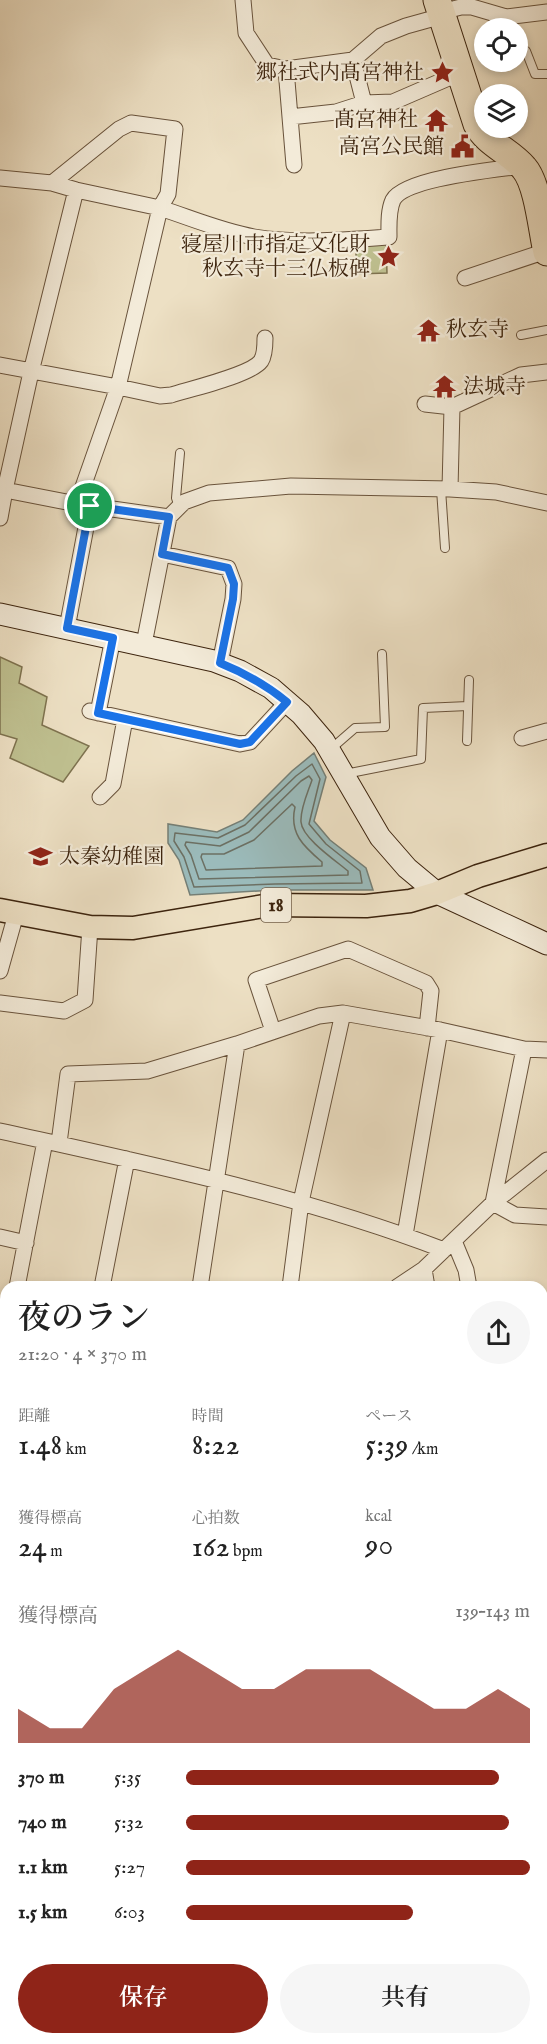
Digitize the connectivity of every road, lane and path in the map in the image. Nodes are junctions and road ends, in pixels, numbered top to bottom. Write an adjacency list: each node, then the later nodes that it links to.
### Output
1 (243, 0): 6 (street)
2 (440, 9): 3 (street); 5 (street); 7 (highway)
3 (547, 12)
4 (528, 56): 8 (lane)
5 (353, 60): 6 (street); 9 (street)
6 (286, 69): 10 (street)
7 (460, 73): 9 (street); 12 (highway)
8 (547, 75)
9 (364, 103): 10 (street)
10 (290, 117): 11 (street)
11 (294, 165)
12 (523, 166): 16 (street); 17 (highway)
13 (0, 178): 14 (street)
14 (52, 183): 15 (street); 16 (street)
15 (76, 190): 16 (street); 23 (street)
16 (160, 208): 25 (street)
17 (546, 246): 18 (street)
18 (465, 278)
19 (547, 330): 20 (lane)
20 (521, 335)
21 (265, 338): 25 (street)
22 (0, 365): 23 (street)
23 (31, 372): 25 (street); 28 (street)
24 (547, 372): 27 (street)
25 (118, 387): 33 (street)
26 (424, 404): 27 (street)
27 (452, 407): 30 (street)
28 (7, 452): 31 (street)
29 (180, 453): 34 (lane)
30 (446, 489): 32 (street); 34 (street); 36 (lane)
31 (5, 490): 33 (street); 35 (street)
32 (547, 503)
33 (83, 505): 34 (street); 39 (street)
34 (174, 512): 37 (street)
35 (0, 518)
36 (445, 548)
37 (162, 554): 41 (street); 43 (street)
38 (0, 614): 39 (street)
39 (67, 628): 40 (street)
40 (113, 638): 41 (street); 47 (street)
41 (144, 645): 43 (street)
42 (382, 654): 51 (lane)
43 (220, 663): 45 (street)
44 (469, 680): 46 (lane)
45 (287, 702): 47 (street); 51 (street)
46 (468, 706): 50 (lane); 52 (lane)
47 (125, 719): 53 (street)
48 (547, 731): 49 (street)
49 (522, 738)
50 (467, 741)
51 (329, 750): 52 (street)
52 (344, 775): 55 (street)
53 (100, 797)
54 (547, 855): 55 (main road, 18)
55 (437, 893): 57 (main road, 18); 58 (street)
56 (8, 912): 57 (main road, 18); 59 (street)
57 (90, 927): 60 (street)
58 (547, 945)
59 (0, 971)
60 (0, 1003)
61 (343, 1013): 62 (street); 63 (street); 72 (street)
62 (433, 1029): 63 (street); 65 (street); 75 (street)
63 (273, 1032): 64 (street)
64 (237, 1044): 68 (street); 71 (street)
65 (524, 1049): 66 (street); 73 (street)
66 (547, 1050)
67 (0, 1131): 68 (street)
68 (52, 1142): 69 (street); 77 (street)
69 (127, 1159): 71 (street); 81 (street)
70 (547, 1160): 73 (street)
71 (217, 1180): 72 (street); 82 (street)
72 (301, 1202): 75 (street); 83 (street)
73 (493, 1203): 74 (street); 78 (street)
74 (547, 1217)
75 (405, 1235): 78 (street)
76 (0, 1237): 77 (street)
77 (26, 1243): 80 (street)
78 (449, 1245): 79 (street); 86 (street)
79 (424, 1269): 84 (street); 85 (street)
80 (18, 1281)
81 (103, 1281)
82 (201, 1281)
83 (291, 1281)
84 (406, 1281)
85 (426, 1281)
86 (468, 1281)

